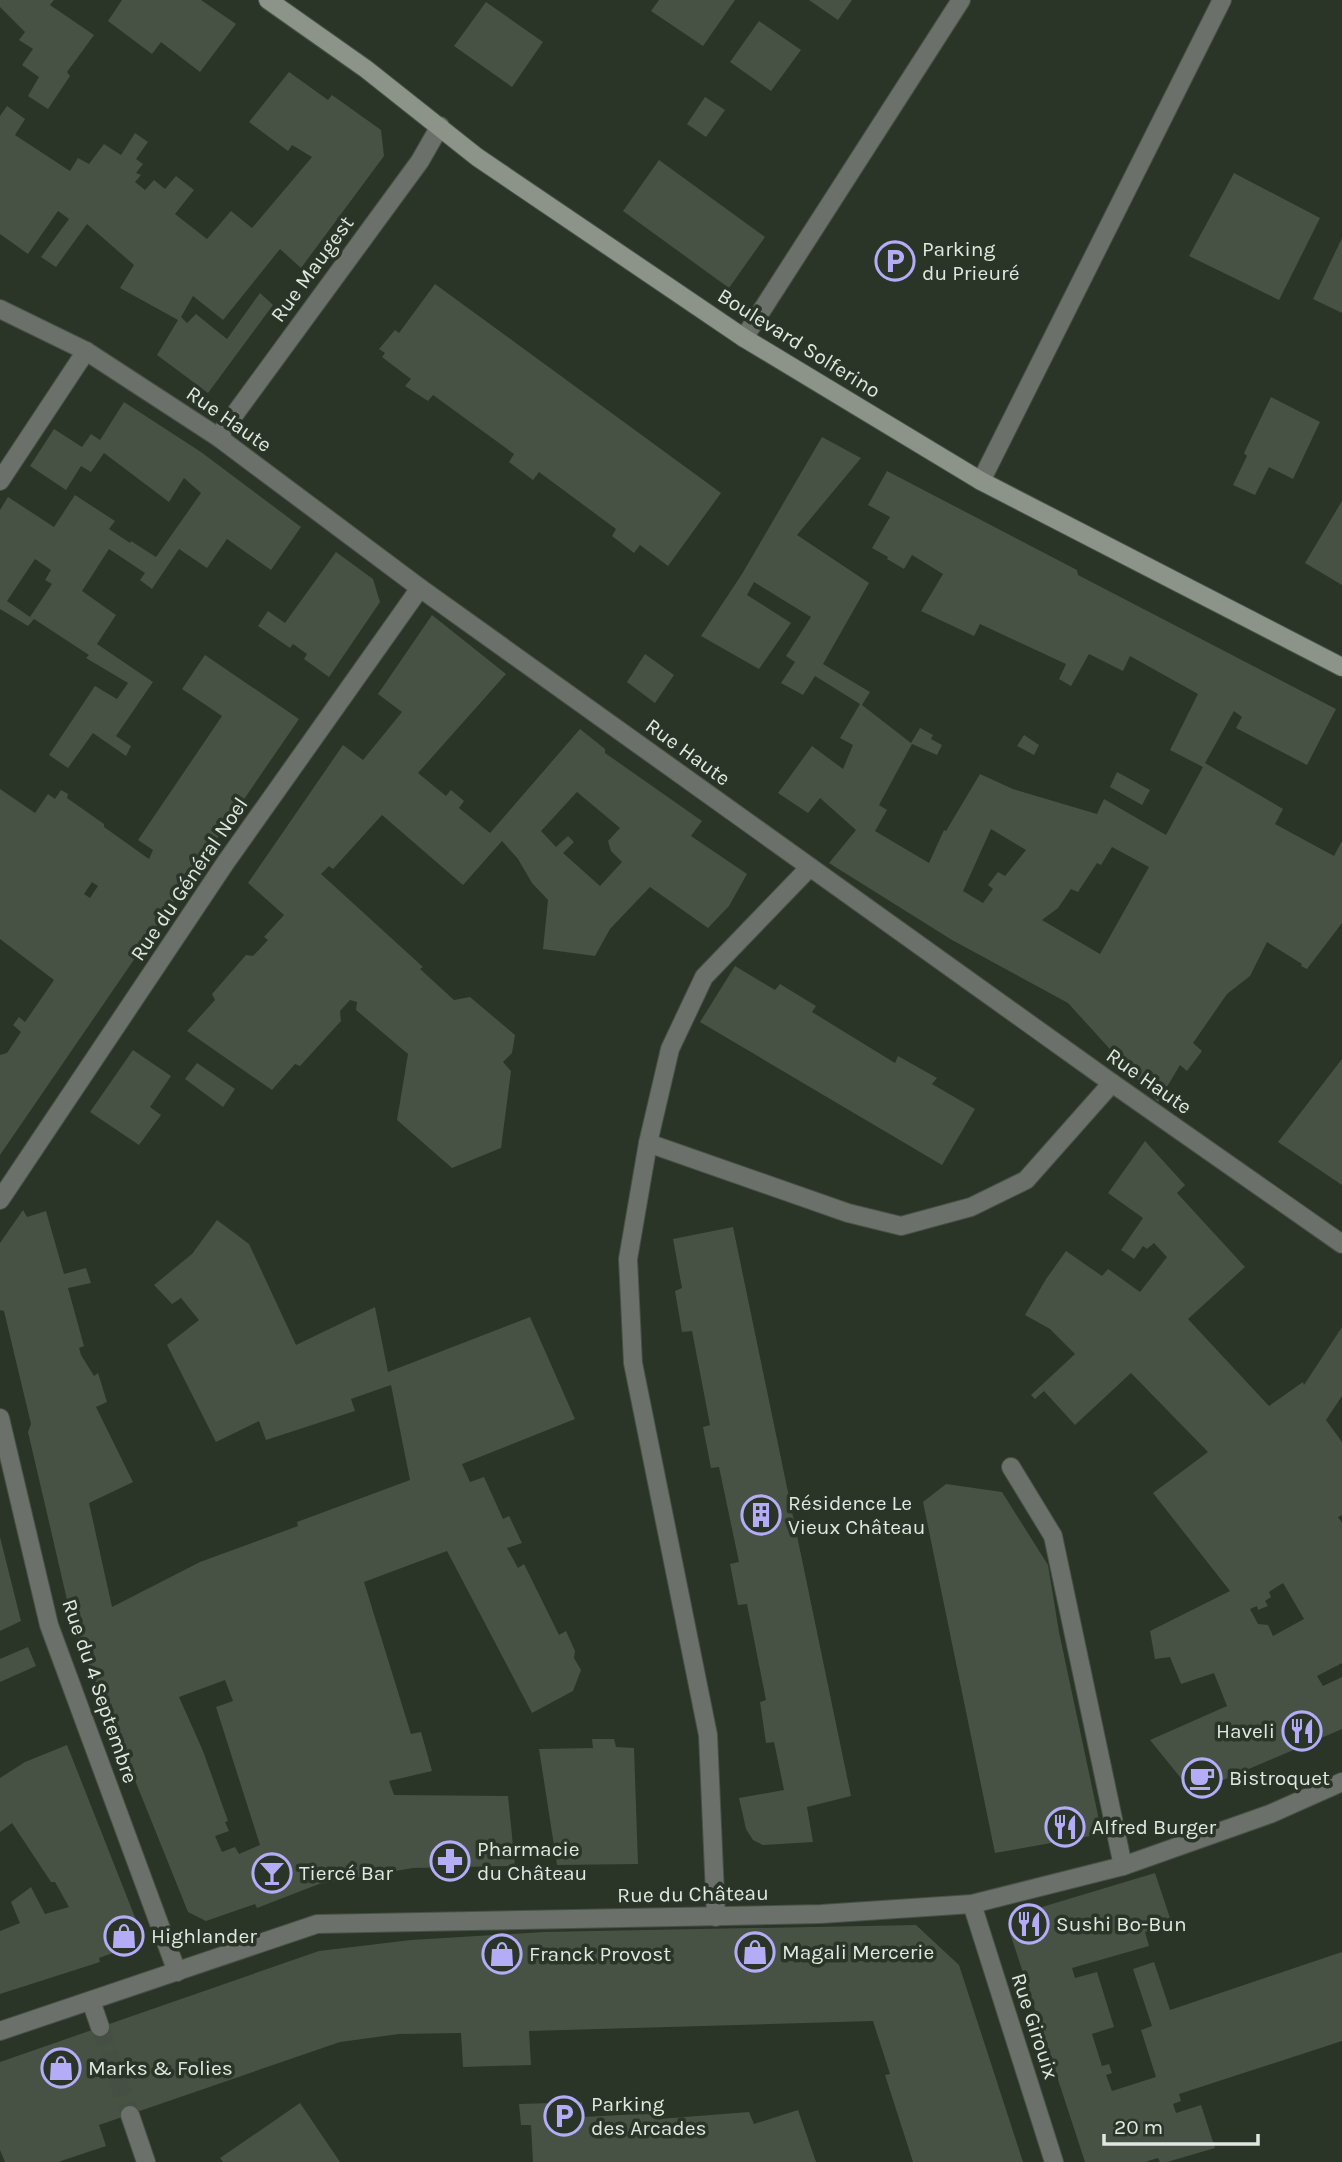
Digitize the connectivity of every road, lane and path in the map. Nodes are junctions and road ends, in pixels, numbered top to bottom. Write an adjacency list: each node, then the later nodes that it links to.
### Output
1 (268, 0): 4 (main road, Boulevard Solferino)
2 (961, 0): 6 (street)
3 (1222, 0): 10 (street)
4 (440, 126): 6 (main road, Boulevard Solferino); 8 (street, Rue Maugest)
5 (0, 309): 7 (street, Rue Haute)
6 (744, 338): 10 (main road, Boulevard Solferino)
7 (86, 351): 8 (street, Rue Haute); 9 (street)
8 (218, 436): 11 (street, Rue Haute)
9 (0, 481)
10 (981, 481): 12 (main road, Boulevard Solferino)
11 (420, 588): 13 (street, Rue Haute); 16 (street, Rue du Général Noel)
12 (1342, 667)
13 (810, 867): 14 (street, Rue Haute); 15 (street)
14 (1112, 1083): 15 (street); 17 (street, Rue Haute)
15 (648, 1143): 23 (street)
16 (0, 1200)
17 (1342, 1244)
18 (0, 1418): 24 (street, Rue du 4 Septembre)
19 (1011, 1467): 21 (street)
20 (1342, 1782): 21 (street, Rue du Château)
21 (1124, 1866): 22 (street, Rue du Château)
22 (972, 1904): 23 (street, Rue du Château); 30 (street, Rue Girouix)
23 (716, 1917): 24 (street, Rue du Château)
24 (177, 1972): 25 (street, Rue du Château)
25 (91, 2001): 26 (street); 27 (street, Rue du Château)
26 (100, 2027)
27 (0, 2031)
28 (130, 2115): 29 (street)
29 (146, 2162)
30 (1054, 2162)

